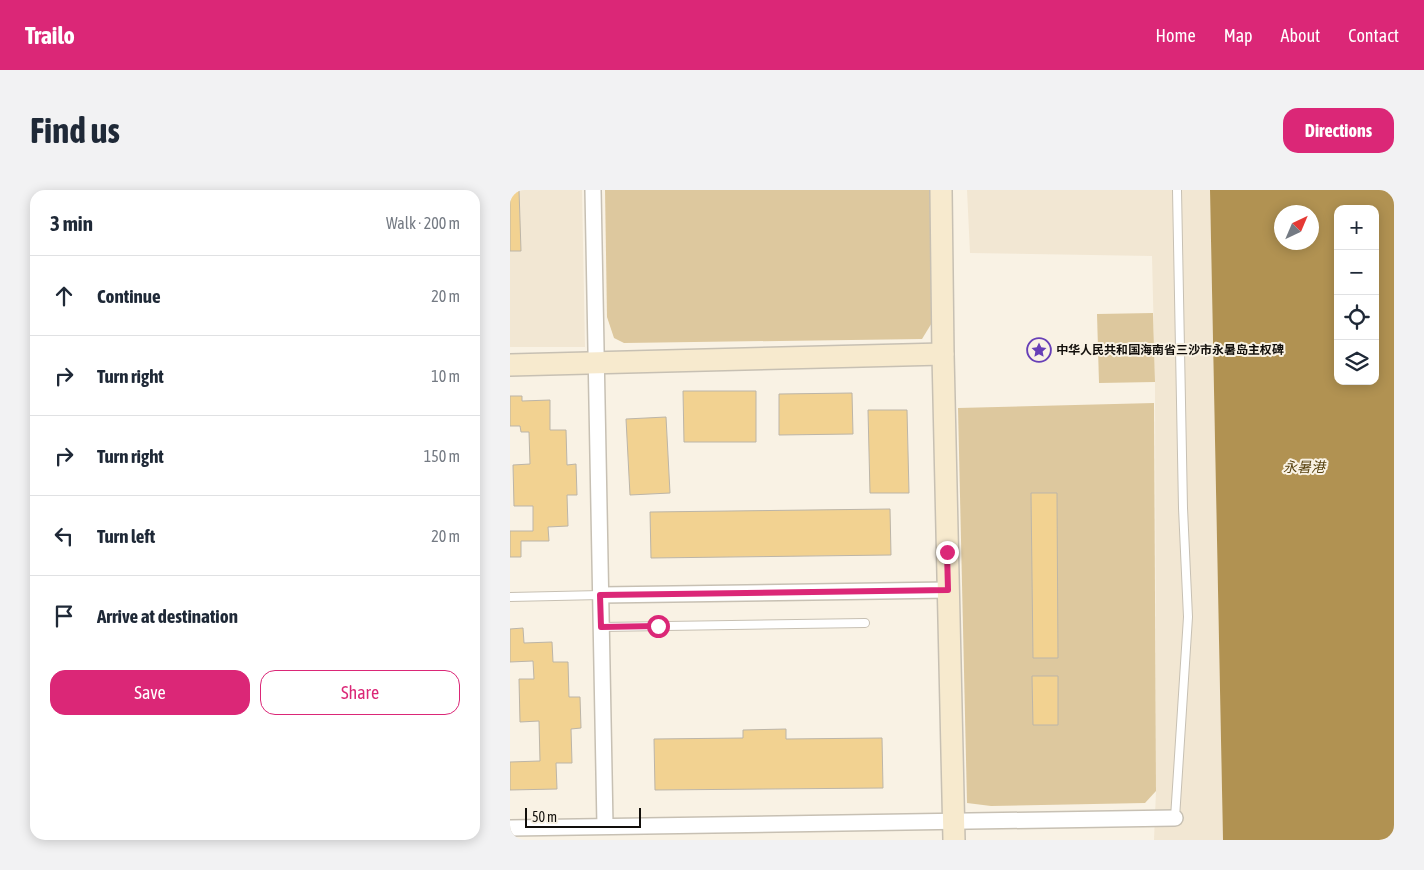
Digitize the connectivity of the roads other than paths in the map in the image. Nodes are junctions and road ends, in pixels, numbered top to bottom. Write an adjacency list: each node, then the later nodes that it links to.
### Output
1 (593, 190): 5 (street)
2 (941, 190): 4 (street)
3 (1177, 190): 12 (lane)
4 (943, 354): 5 (street); 7 (street)
5 (596, 363): 6 (street); 8 (street)
6 (510, 365)
7 (948, 590): 8 (street); 15 (street)
8 (600, 595): 9 (lane); 11 (street)
9 (510, 596)
10 (865, 624): 11 (lane)
11 (601, 627): 13 (street)
12 (1175, 818): 15 (street)
13 (605, 826): 14 (street); 15 (street)
14 (510, 828)
15 (954, 831)

